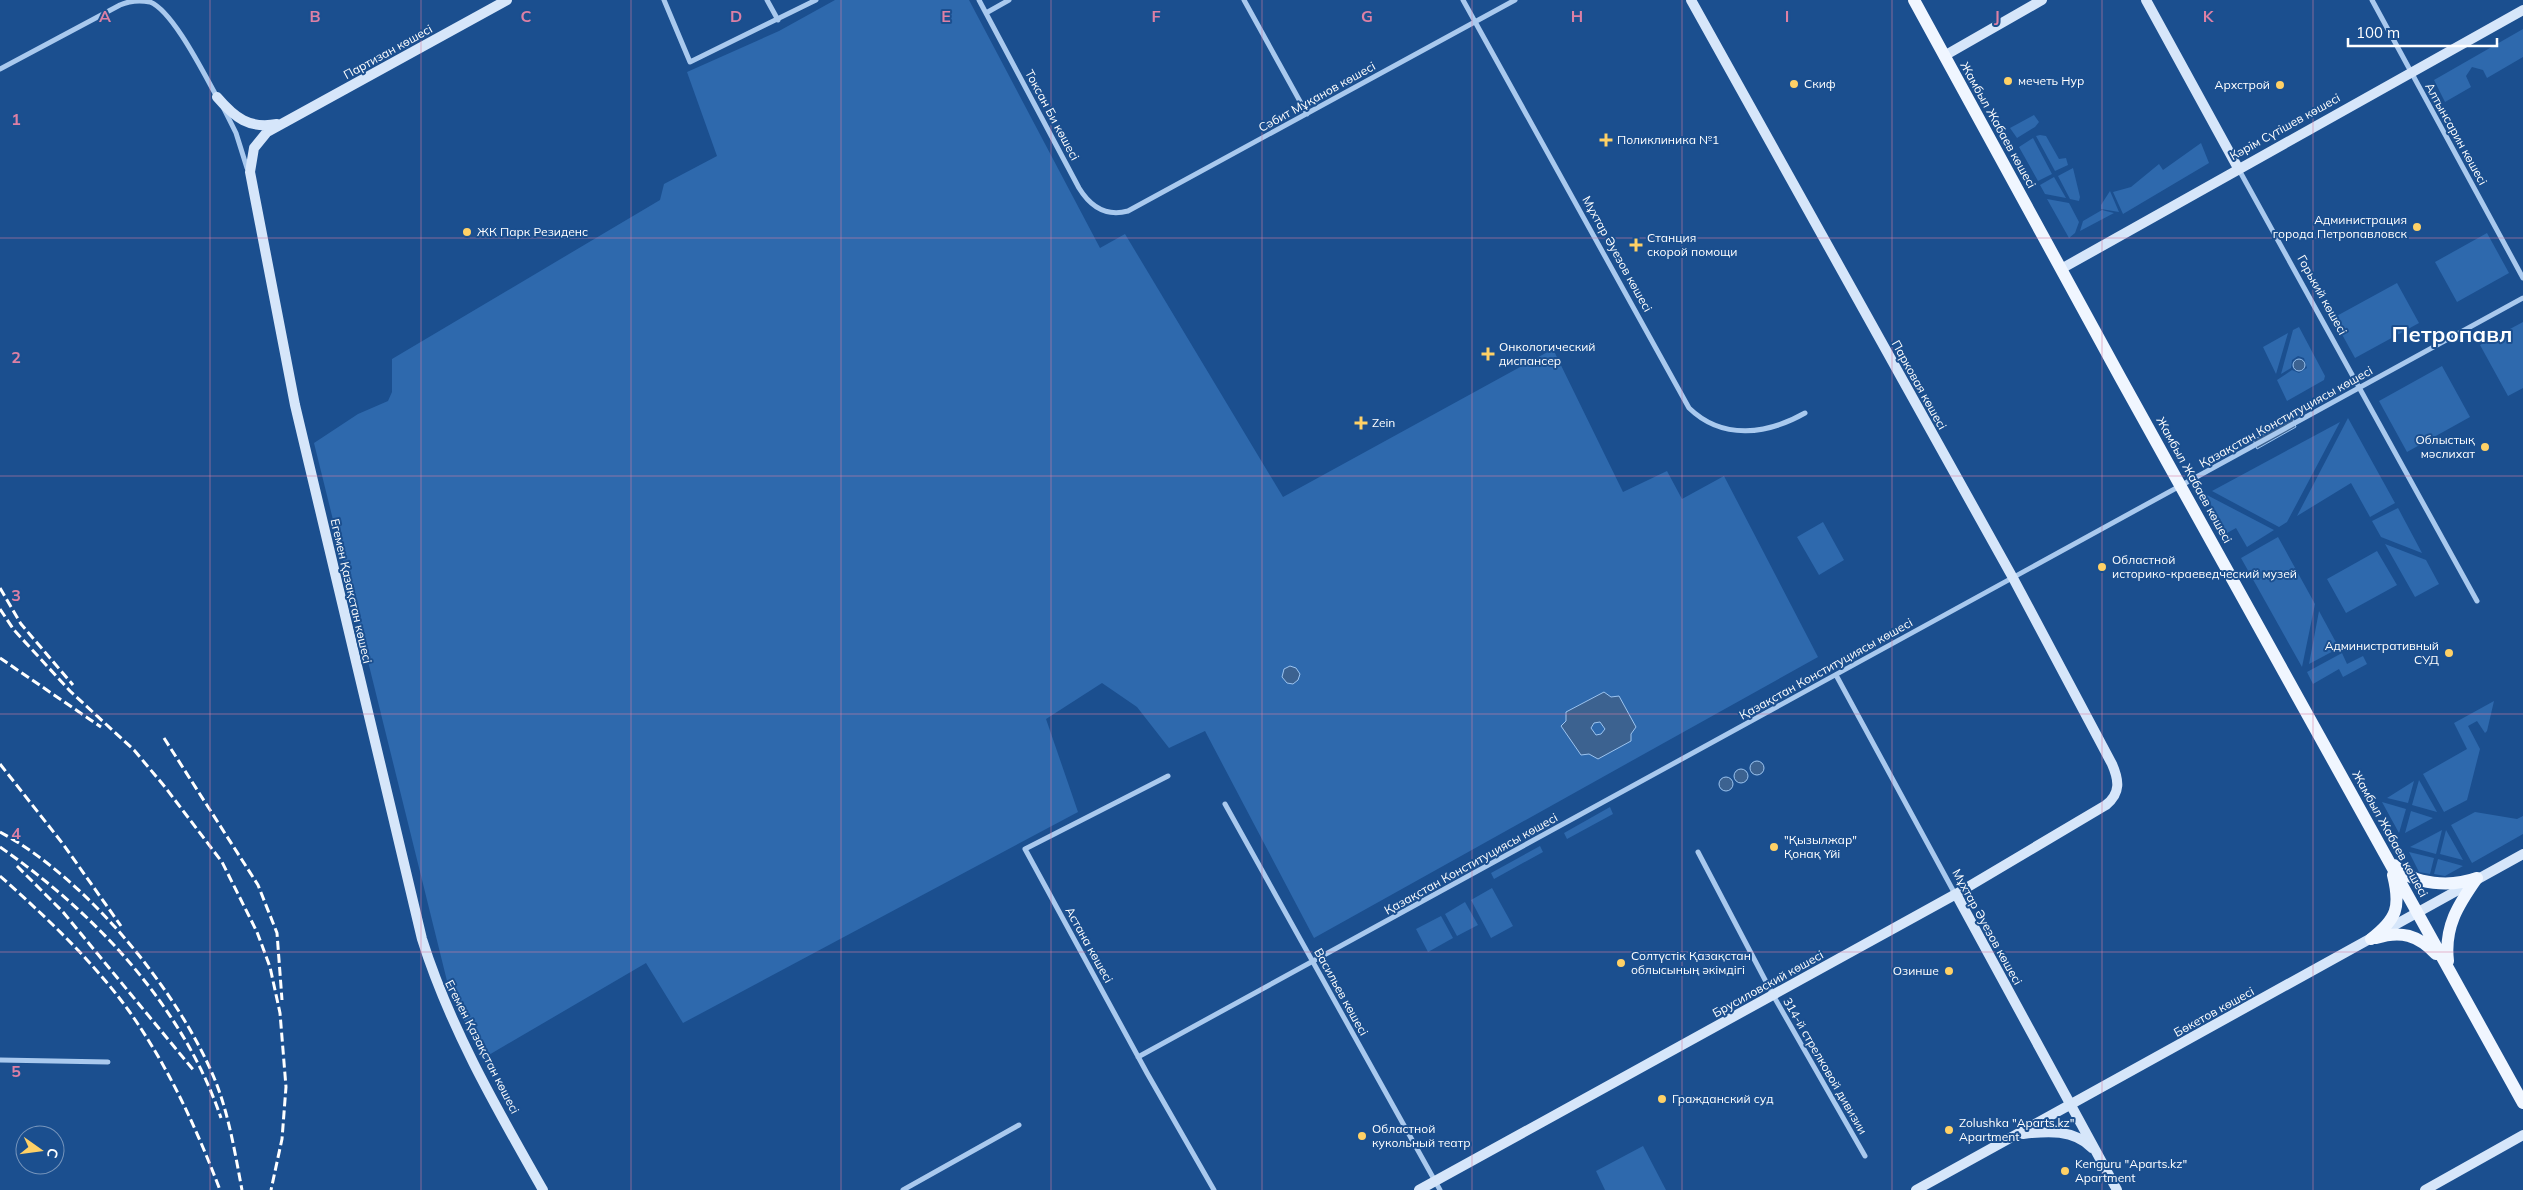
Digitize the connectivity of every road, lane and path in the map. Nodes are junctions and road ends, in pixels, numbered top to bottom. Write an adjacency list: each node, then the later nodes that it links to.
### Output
1 (507, 0): 25 (main road, Партизан көшесі)
2 (664, 0): 18 (street)
3 (767, 0): 18 (street)
4 (816, 0): 18 (street)
5 (979, 0): 17 (street, Токсан Би көшесі)
6 (1009, 0): 17 (street)
7 (1244, 0): 24 (street)
8 (1462, 0): 19 (street, Мұхтар Әуезов көшесі)
9 (1515, 0): 19 (street, Сәбит Мұқанов көшесі)
10 (1691, 0): 35 (main road, Парковая көшесі)
11 (1914, 0): 20 (main road, Жамбыл Жабаев көшесі)
12 (2042, 0): 20 (main road)
13 (2146, 0): 26 (main road, Горький көшесі)
14 (2372, 0): 22 (street, Алтынсарин көшесі)
15 (146, 1): 21 (street); 23 (street, Егемен Қазақстан көшесі)
16 (2523, 10): 22 (main road, Кәрім Сүтішев көшесі)
17 (986, 13): 28 (street, Токсан Би көшесі)
18 (778, 20)
19 (1475, 22): 24 (street, Сәбит Мұқанов көшесі); 33 (street, Мұхтар Әуезов көшесі)
20 (1944, 56): 29 (main road, Жамбыл Жабаев көшесі)
21 (0, 69)
22 (2411, 72): 26 (main road, Кәрім Сүтішев көшесі); 30 (street, Алтынсарин көшесі)
23 (217, 97): 25 (main road); 27 (street, Егемен Қазақстан көшесі)
24 (1307, 114): 28 (street, Сәбит Мұқанов көшесі)
25 (281, 124): 27 (main road, Партизан көшесі)
26 (2238, 168): 29 (main road, Кәрім Сүтішев көшесі); 32 (street, Горький көшесі)
27 (252, 188): 62 (main road, Егемен Қазақстан көшесі)
28 (1128, 211)
29 (2061, 269): 34 (main road, Жамбыл Жабаев көшесі)
30 (2523, 278)
31 (2523, 298): 32 (street, Қазақстан Конституциясы көшесі)
32 (2359, 388): 34 (street, Қазақстан Конституциясы көшесі); 36 (street, Горький көшесі)
33 (1805, 413)
34 (2181, 486): 35 (street, Қазақстан Конституциясы көшесі); 43 (main road, Жамбыл Жабаев көшесі)
35 (2013, 578): 37 (street, Қазақстан Конституциясы көшесі); 39 (main road, Парковая көшесі)
36 (2477, 601)
37 (1836, 676): 45 (street, Мұхтар Әуезов көшесі); 48 (street, Қазақстан Конституциясы көшесі)
38 (1168, 776): 51 (street, Астана көшесі)
39 (2118, 786): 45 (main road, Брусиловский көшесі)
40 (1225, 804): 48 (street, Васильев көшесі)
41 (1698, 852): 50 (street, 314-й стрелковой дивизии)
42 (2523, 854): 44 (main road, Бөкетов көшесі)
43 (2388, 857): 44 (main road); 46 (main road, Жамбыл Жабаев көшесі); 47 (main road)
44 (2477, 878): 46 (main road, Бөкетов көшесі); 49 (main road)
45 (1956, 894): 50 (main road, Брусиловский көшесі); 55 (main road, Мұхтар Әуезов көшесі)
46 (2418, 913): 47 (main road, Бөкетов көшесі); 49 (main road, Жамбыл Жабаев көшесі)
47 (2371, 939): 49 (main road); 55 (main road, Бөкетов көшесі)
48 (1313, 962): 51 (street, Қазақстан Конституциясы көшесі); 61 (street, Васильев көшесі)
49 (2448, 966): 54 (main road, Жамбыл Жабаев көшесі)
50 (1773, 995): 59 (street, 314-й стрелковой дивизии); 61 (main road, Брусиловский көшесі)
51 (1138, 1057): 64 (street, Астана көшесі)
52 (0, 1060): 53 (street)
53 (108, 1062)
54 (2523, 1103)
55 (2071, 1105): 57 (main road, Бөкетов көшесі); 60 (main road, Мұхтар Әуезов көшесі)
56 (1019, 1125): 63 (street)
57 (2018, 1134): 60 (main road); 66 (main road, Бөкетов көшесі)
58 (2523, 1135): 68 (main road)
59 (1865, 1156)
60 (2099, 1157): 67 (main road, Мұхтар Әуезов көшесі)
61 (1437, 1186): 65 (main road, Брусиловский көшесі)
62 (543, 1190)
63 (903, 1190)
64 (1214, 1190)
65 (1419, 1190)
66 (1916, 1190)
67 (2117, 1190)
68 (2425, 1190)

